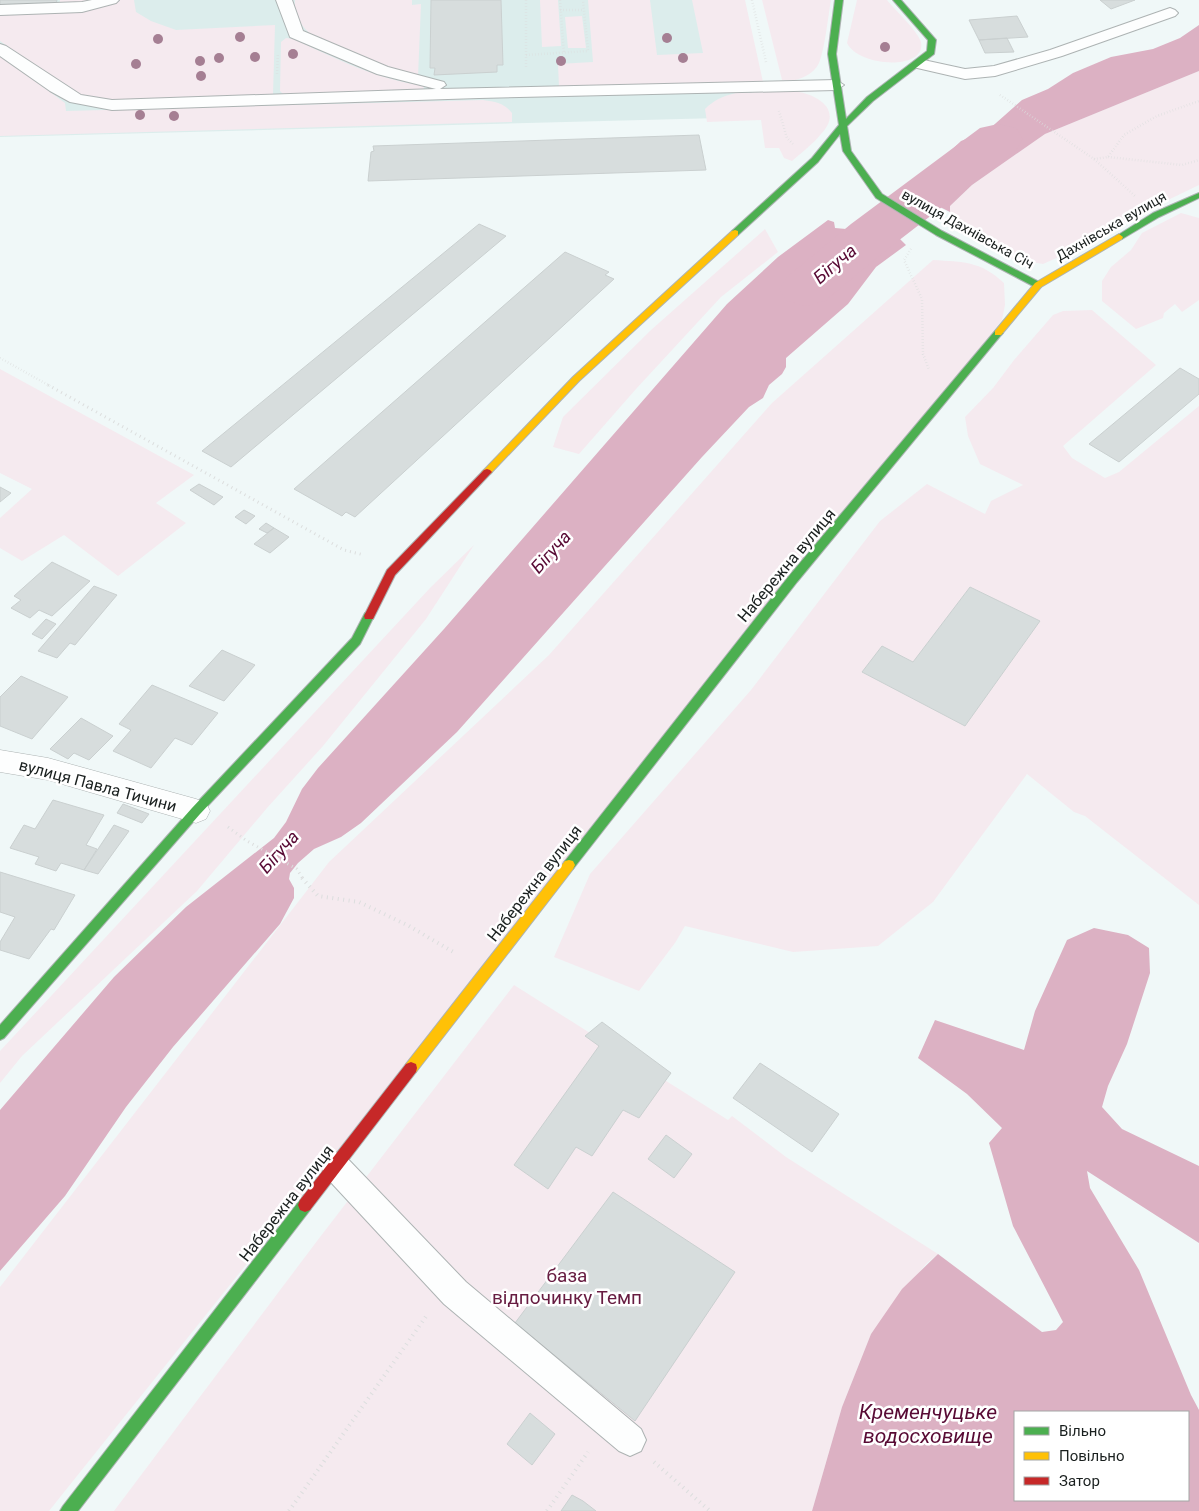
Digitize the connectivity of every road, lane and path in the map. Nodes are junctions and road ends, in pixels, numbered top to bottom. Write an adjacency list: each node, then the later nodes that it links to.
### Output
1 (111, 0): 9 (lane)
2 (284, 0): 13 (lane)
3 (526, 0): 16 (path)
4 (560, 0): 10 (path)
5 (583, 0): 11 (path)
6 (752, 0): 19 (path)
7 (839, 0): 20 (street, вулиця Дахнівська Січ)
8 (897, 0): 17 (street)
9 (0, 10)
10 (560, 10): 11 (path); 15 (path)
11 (584, 10): 15 (path)
12 (1170, 13): 17 (lane)
13 (290, 18): 23 (lane); 24 (path)
14 (0, 49): 24 (lane)
15 (564, 54): 16 (path)
16 (526, 55): 18 (path)
17 (919, 64): 26 (street)
18 (526, 72): 21 (lane)
19 (772, 86): 20 (lane); 21 (lane); 29 (path)
20 (836, 88): 26 (street, вулиця Дахнівська Січ)
21 (527, 92): 23 (lane)
22 (996, 92): 28 (path)
23 (479, 93): 24 (lane)
24 (277, 99)
25 (1199, 102): 27 (path)
26 (844, 123): 29 (street); 34 (street, вулиця Дахнівська Січ)
27 (1108, 157): 28 (path); 30 (path)
28 (1094, 159): 32 (path)
29 (815, 160): 37 (street)
30 (1199, 160)
31 (1199, 194): 32 (street, Дахнівська вулиця)
32 (1156, 215): 34 (street, Дахнівська вулиця)
33 (912, 242): 36 (path)
34 (1038, 285): 41 (street, Набережна вулиця)
35 (0, 358): 37 (path)
36 (932, 378)
37 (416, 547): 39 (street)
38 (0, 760): 39 (street, вулиця Павла Тичини)
39 (196, 811): 42 (street)
40 (247, 841): 41 (path)
41 (486, 971): 43 (street, Набережна вулиця)
42 (0, 1034)
43 (335, 1166): 44 (lane); 46 (street, Набережна вулиця)
44 (448, 1286): 45 (lane); 47 (path)
45 (619, 1431): 48 (path); 49 (path)
46 (68, 1511)
47 (289, 1511)
48 (547, 1511)
49 (710, 1511)

